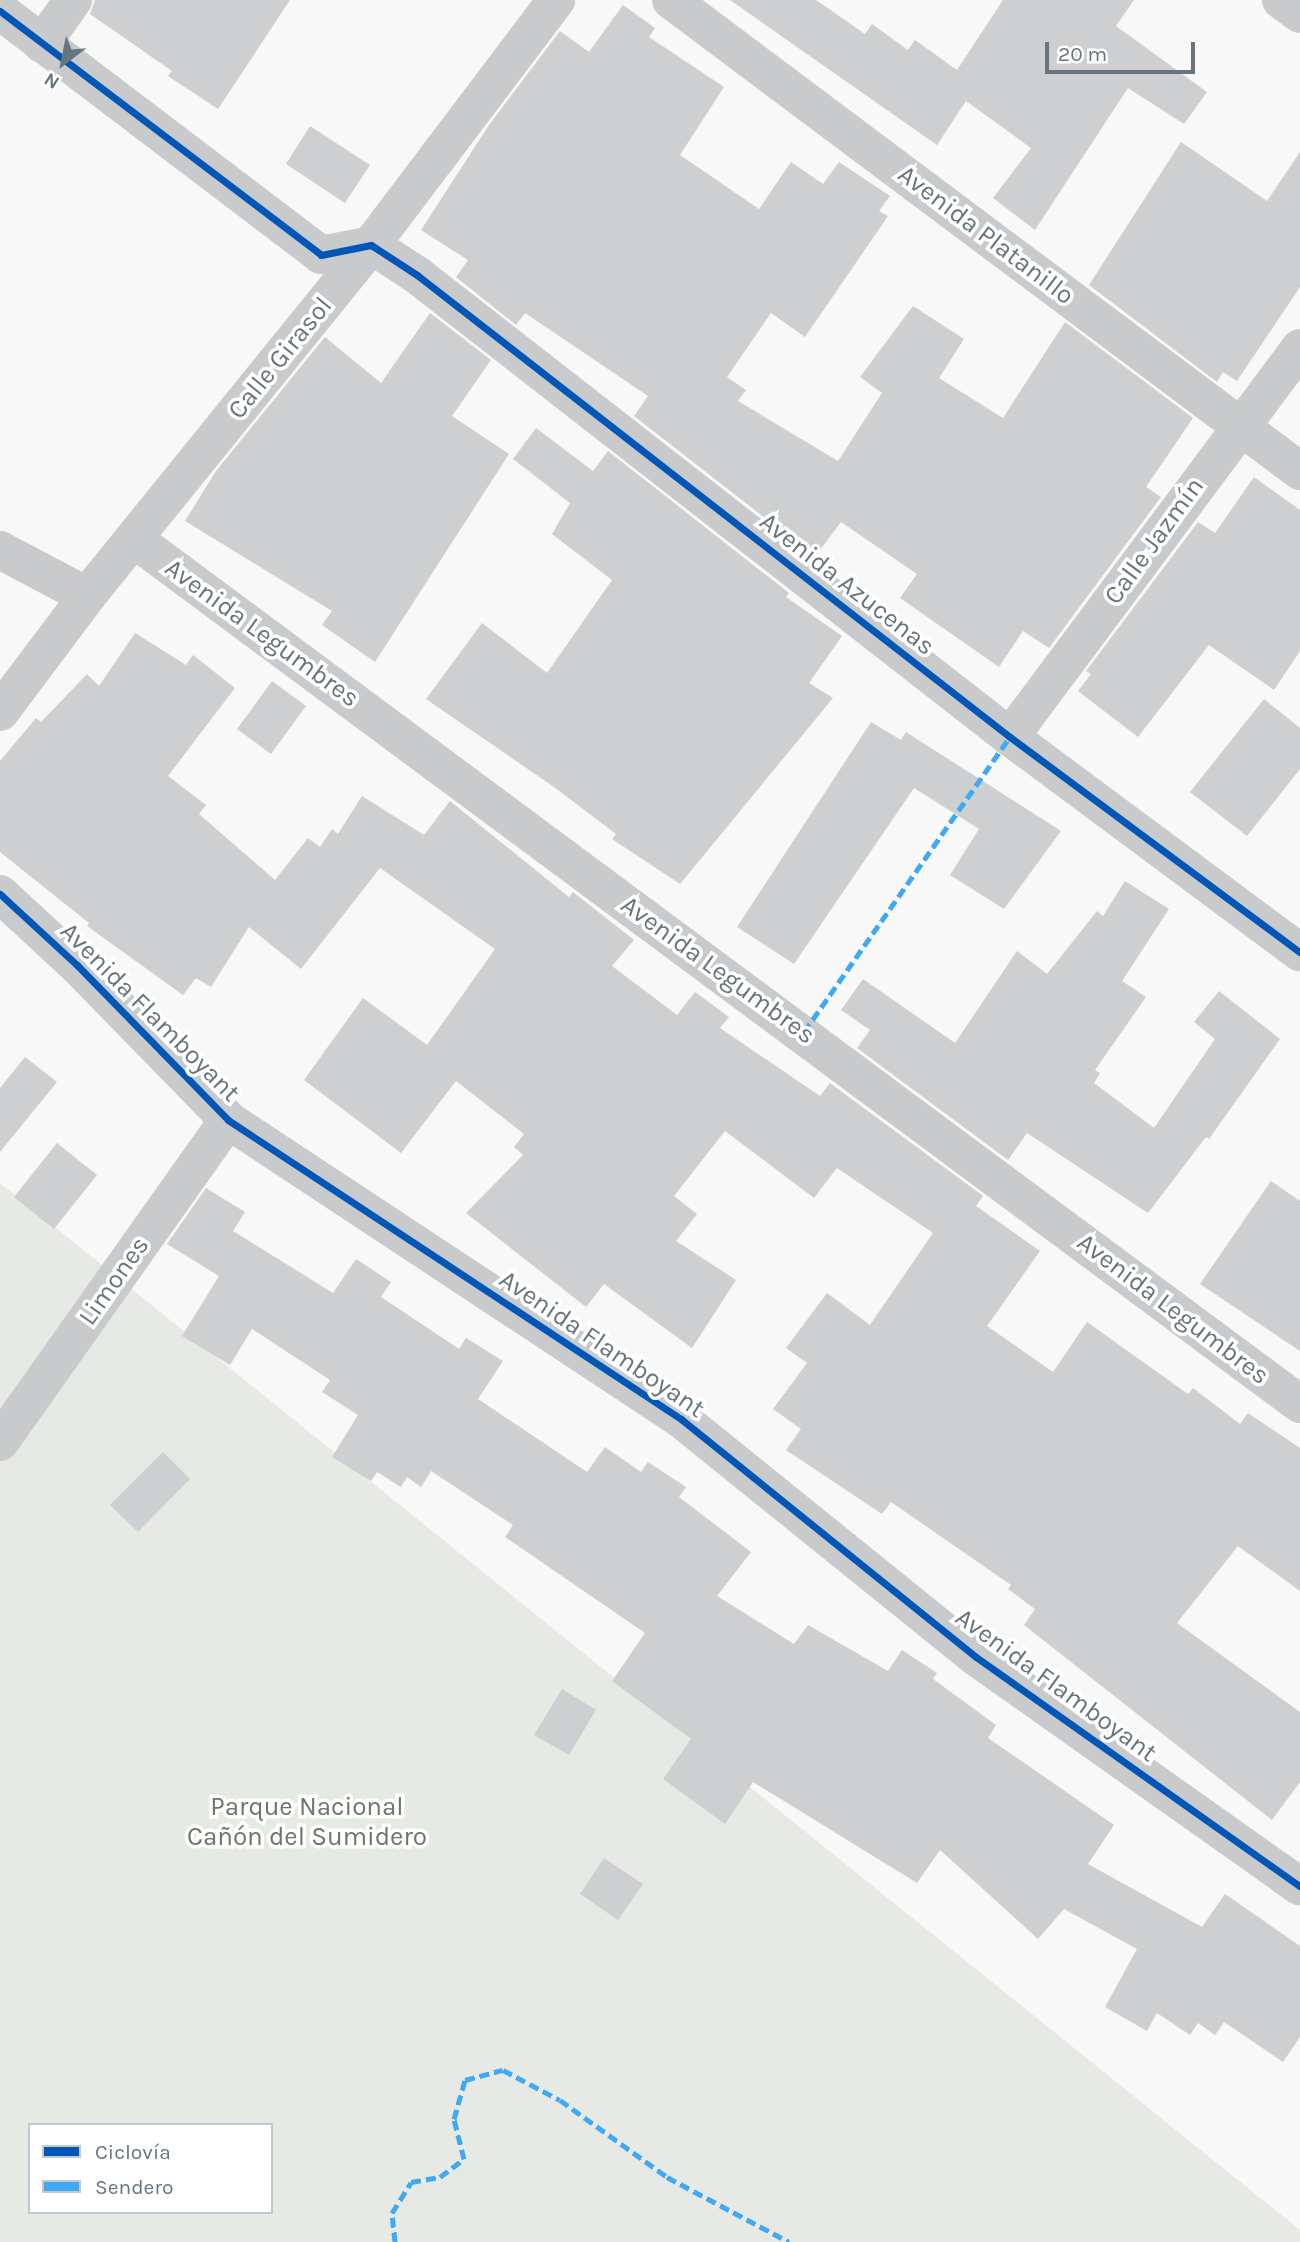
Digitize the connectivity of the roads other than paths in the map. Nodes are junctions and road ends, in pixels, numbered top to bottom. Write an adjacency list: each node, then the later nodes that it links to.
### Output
1 (73, 0): 7 (street)
2 (556, 0): 8 (street, Calle Girasol)
3 (671, 0): 10 (street, Avenida Platanillo)
4 (1281, 0): 6 (street)
5 (0, 11): 7 (street)
6 (1300, 15)
7 (42, 44): 8 (street)
8 (370, 245): 12 (street, Calle Girasol); 16 (street, Avenida Azucenas)
9 (1300, 348): 10 (street, Calle Jazmín)
10 (1239, 424): 11 (street, Avenida Platanillo); 16 (street, Calle Jazmín)
11 (1300, 471)
12 (134, 539): 14 (street, Calle Girasol); 20 (street, Avenida Legumbres)
13 (0, 550): 14 (street)
14 (87, 596): 15 (street, Calle Girasol)
15 (0, 712)
16 (1010, 737): 18 (street, Avenida Azucenas)
17 (0, 894): 19 (street, Avenida Flamboyant)
18 (1300, 952)
19 (228, 1120): 21 (street, Limones); 22 (street, Avenida Flamboyant)
20 (1300, 1404)
21 (0, 1442)
22 (1300, 1886)

